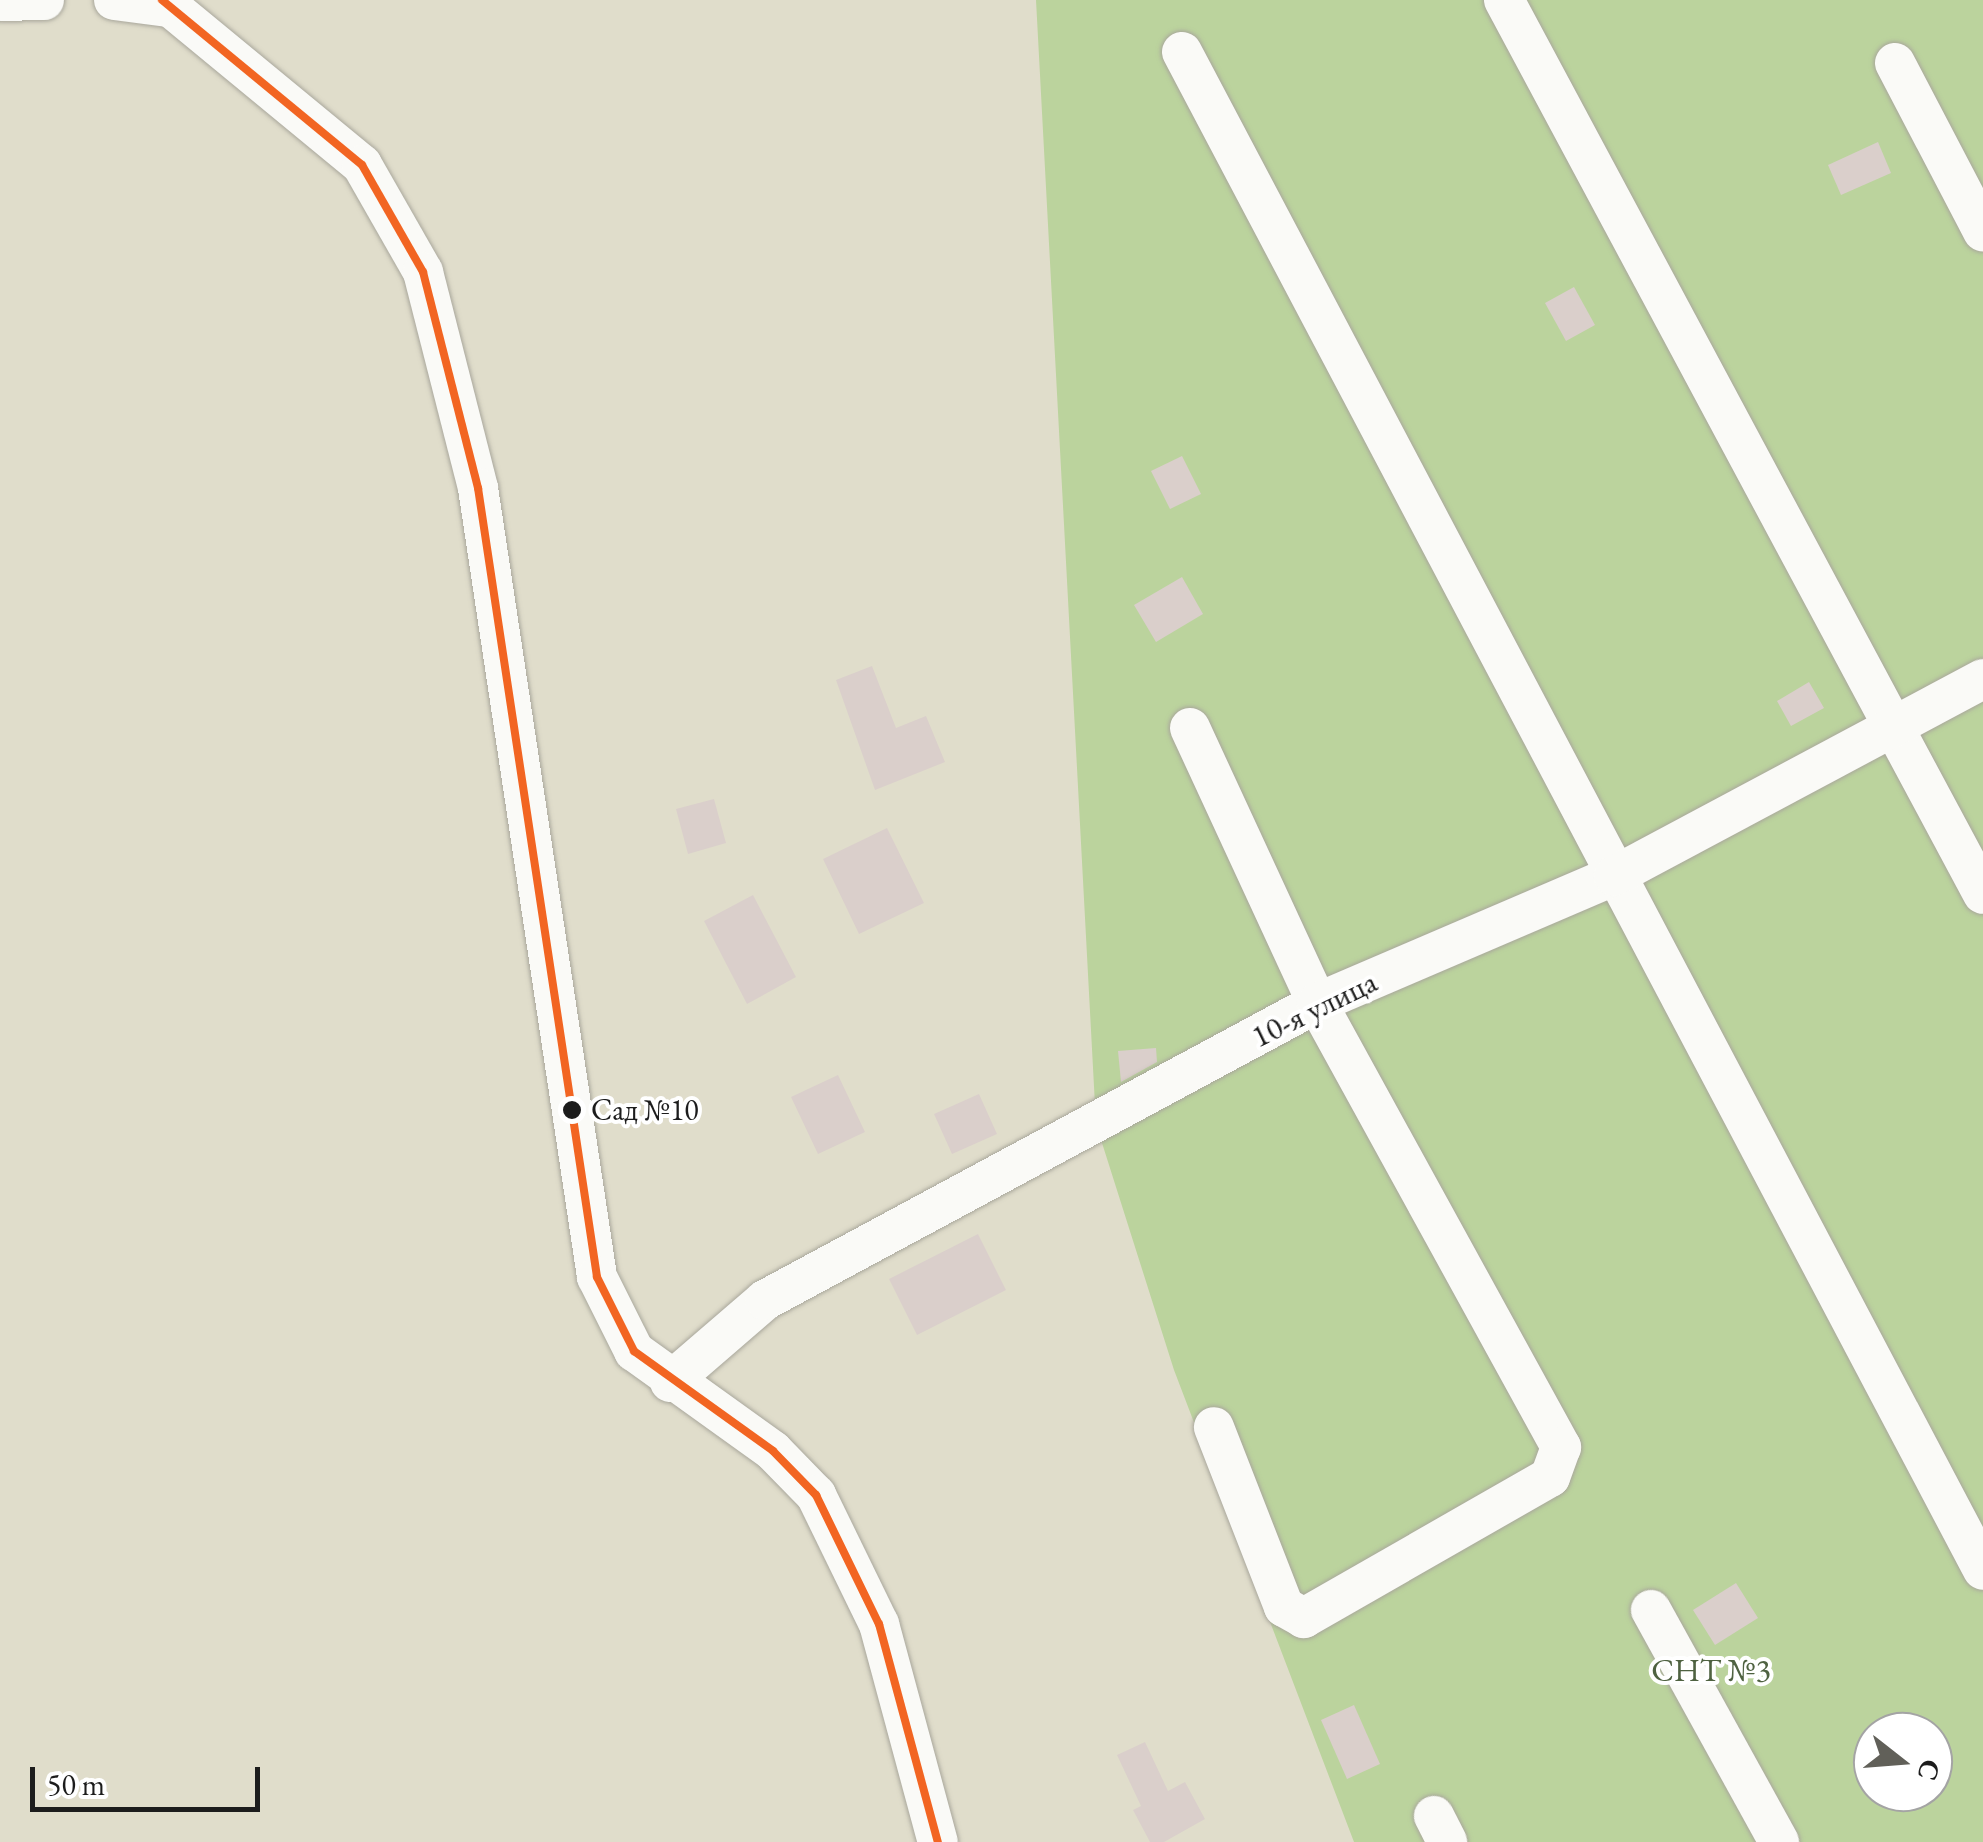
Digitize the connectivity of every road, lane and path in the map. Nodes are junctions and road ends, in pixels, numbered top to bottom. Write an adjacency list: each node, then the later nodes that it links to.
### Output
1 (44, 0): 4 (street)
2 (114, 0): 5 (street)
3 (1504, 0): 10 (street)
4 (0, 2)
5 (165, 4): 15 (street)
6 (1182, 52): 12 (street)
7 (1896, 63): 8 (street)
8 (1983, 232)
9 (1983, 679): 10 (street, 10-я улица)
10 (1894, 722): 12 (street, 10-я улица); 13 (street)
11 (1190, 728): 14 (street)
12 (1614, 876): 14 (street, 10-я улица); 17 (street)
13 (1983, 894)
14 (1317, 1003): 15 (street, 10-я улица); 16 (street)
15 (670, 1382): 19 (street)
16 (1214, 1428)
17 (1983, 1570)
18 (1651, 1610): 20 (street)
19 (938, 1842)
20 (1779, 1842)

